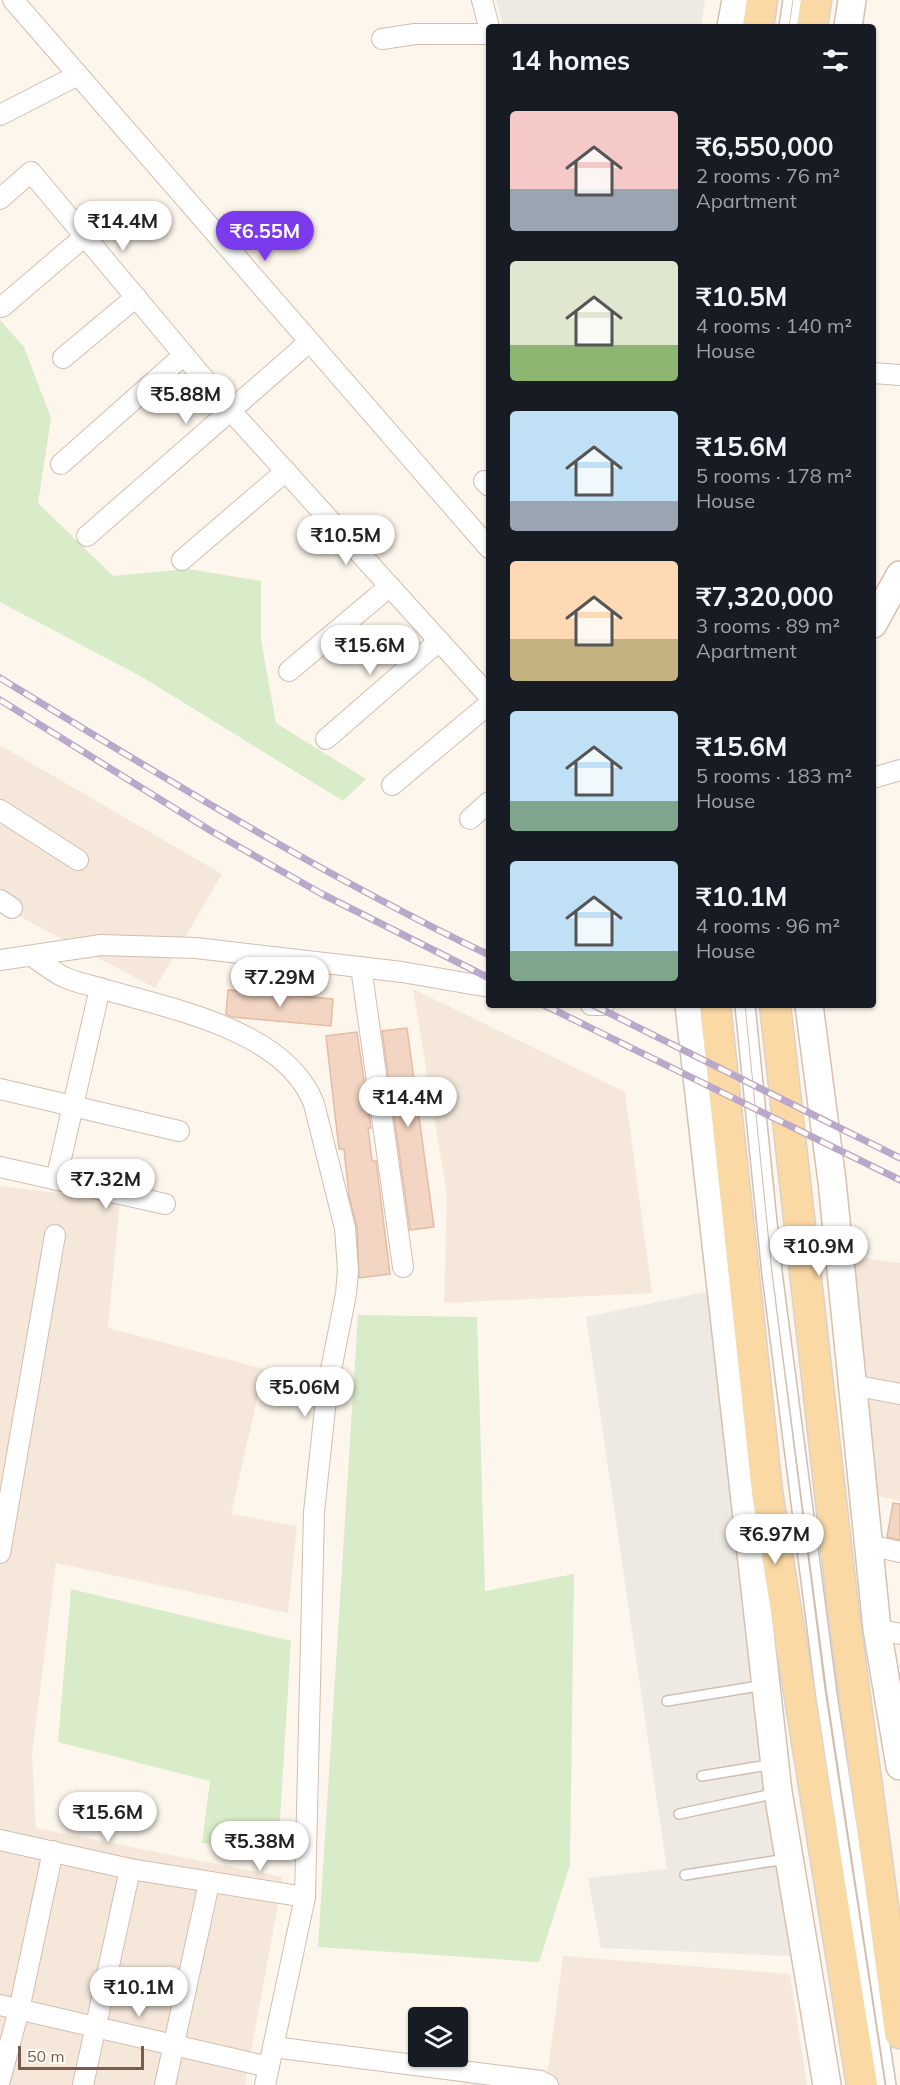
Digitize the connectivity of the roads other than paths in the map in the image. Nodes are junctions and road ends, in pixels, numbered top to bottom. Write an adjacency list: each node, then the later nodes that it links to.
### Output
1 (13, 0): 18 (street)
2 (482, 0): 9 (street)
3 (736, 0): 10 (street)
4 (762, 0): 11 (main road)
5 (788, 0): 12 (lane)
6 (798, 0): 13 (lane)
7 (816, 0): 14 (main road)
8 (852, 0): 15 (street)
9 (488, 24)
10 (732, 24)
11 (758, 24)
12 (784, 24)
13 (794, 24)
14 (812, 24)
15 (848, 24)
16 (486, 34): 17 (street)
17 (382, 39)
18 (78, 75): 19 (street); 24 (street)
19 (0, 115)
20 (0, 199): 21 (street)
21 (85, 236): 22 (street); 23 (street)
22 (136, 297): 25 (street); 26 (street)
23 (2, 307)
24 (309, 342): 29 (street); 33 (street)
25 (184, 355): 29 (street); 30 (street)
26 (63, 358)
27 (876, 373): 28 (street)
28 (900, 375)
29 (231, 411): 31 (street); 32 (street)
30 (61, 464)
31 (286, 471): 34 (street); 36 (street)
32 (87, 536)
33 (486, 545)
34 (182, 560)
35 (900, 575): 37 (street)
36 (390, 586): 38 (street); 39 (street)
37 (876, 619)
38 (439, 641): 40 (street); 42 (street)
39 (289, 671)
40 (486, 693)
41 (486, 707): 45 (street)
42 (326, 739)
43 (900, 770): 44 (street)
44 (876, 777)
45 (392, 785)
46 (486, 805): 48 (street)
47 (0, 810): 49 (street)
48 (470, 819)
49 (78, 860)
50 (33, 957): 51 (street); 52 (street); 54 (street)
51 (0, 960)
52 (361, 967): 53 (street); 68 (street)
53 (486, 987)
54 (100, 988): 62 (street); 89 (street)
55 (689, 1008): 75 (street)
56 (715, 1008): 102 (main road)
57 (740, 1008): 103 (lane)
58 (750, 1008): 104 (lane)
59 (775, 1008): 93 (main road)
60 (809, 1008): 69 (street)
61 (0, 1089): 62 (street)
62 (73, 1107): 63 (street); 65 (street)
63 (179, 1131)
64 (0, 1167): 65 (street)
65 (56, 1180): 66 (street)
66 (165, 1204)
67 (55, 1235): 71 (street)
68 (403, 1267)
69 (852, 1385): 70 (street); 72 (street)
70 (900, 1394)
71 (1, 1545)
72 (869, 1545): 73 (street); 74 (street)
73 (900, 1552)
74 (889, 1632): 77 (street)
75 (766, 1685): 76 (lane); 78 (street)
76 (667, 1701)
77 (896, 1712): 79 (street)
78 (775, 1764): 80 (lane); 81 (street)
79 (900, 1766)
80 (702, 1776)
81 (778, 1792): 82 (lane); 85 (street)
82 (679, 1814)
83 (0, 1840): 84 (street)
84 (52, 1851): 86 (street); 91 (street)
85 (789, 1859): 87 (lane); 101 (street)
86 (130, 1869): 88 (street); 92 (street)
87 (685, 1875)
88 (209, 1883): 89 (street); 94 (street)
89 (305, 1897): 95 (street)
90 (0, 2005): 91 (street)
91 (19, 2010): 92 (street); 97 (street)
92 (96, 2027): 94 (street); 98 (street)
93 (900, 2034)
94 (174, 2043): 96 (street); 99 (street)
95 (273, 2047): 96 (street); 100 (street)
96 (267, 2076)
97 (0, 2080)
98 (83, 2085)
99 (165, 2085)
100 (548, 2085)
101 (827, 2085)
102 (862, 2085)
103 (880, 2085)
104 (891, 2085)

